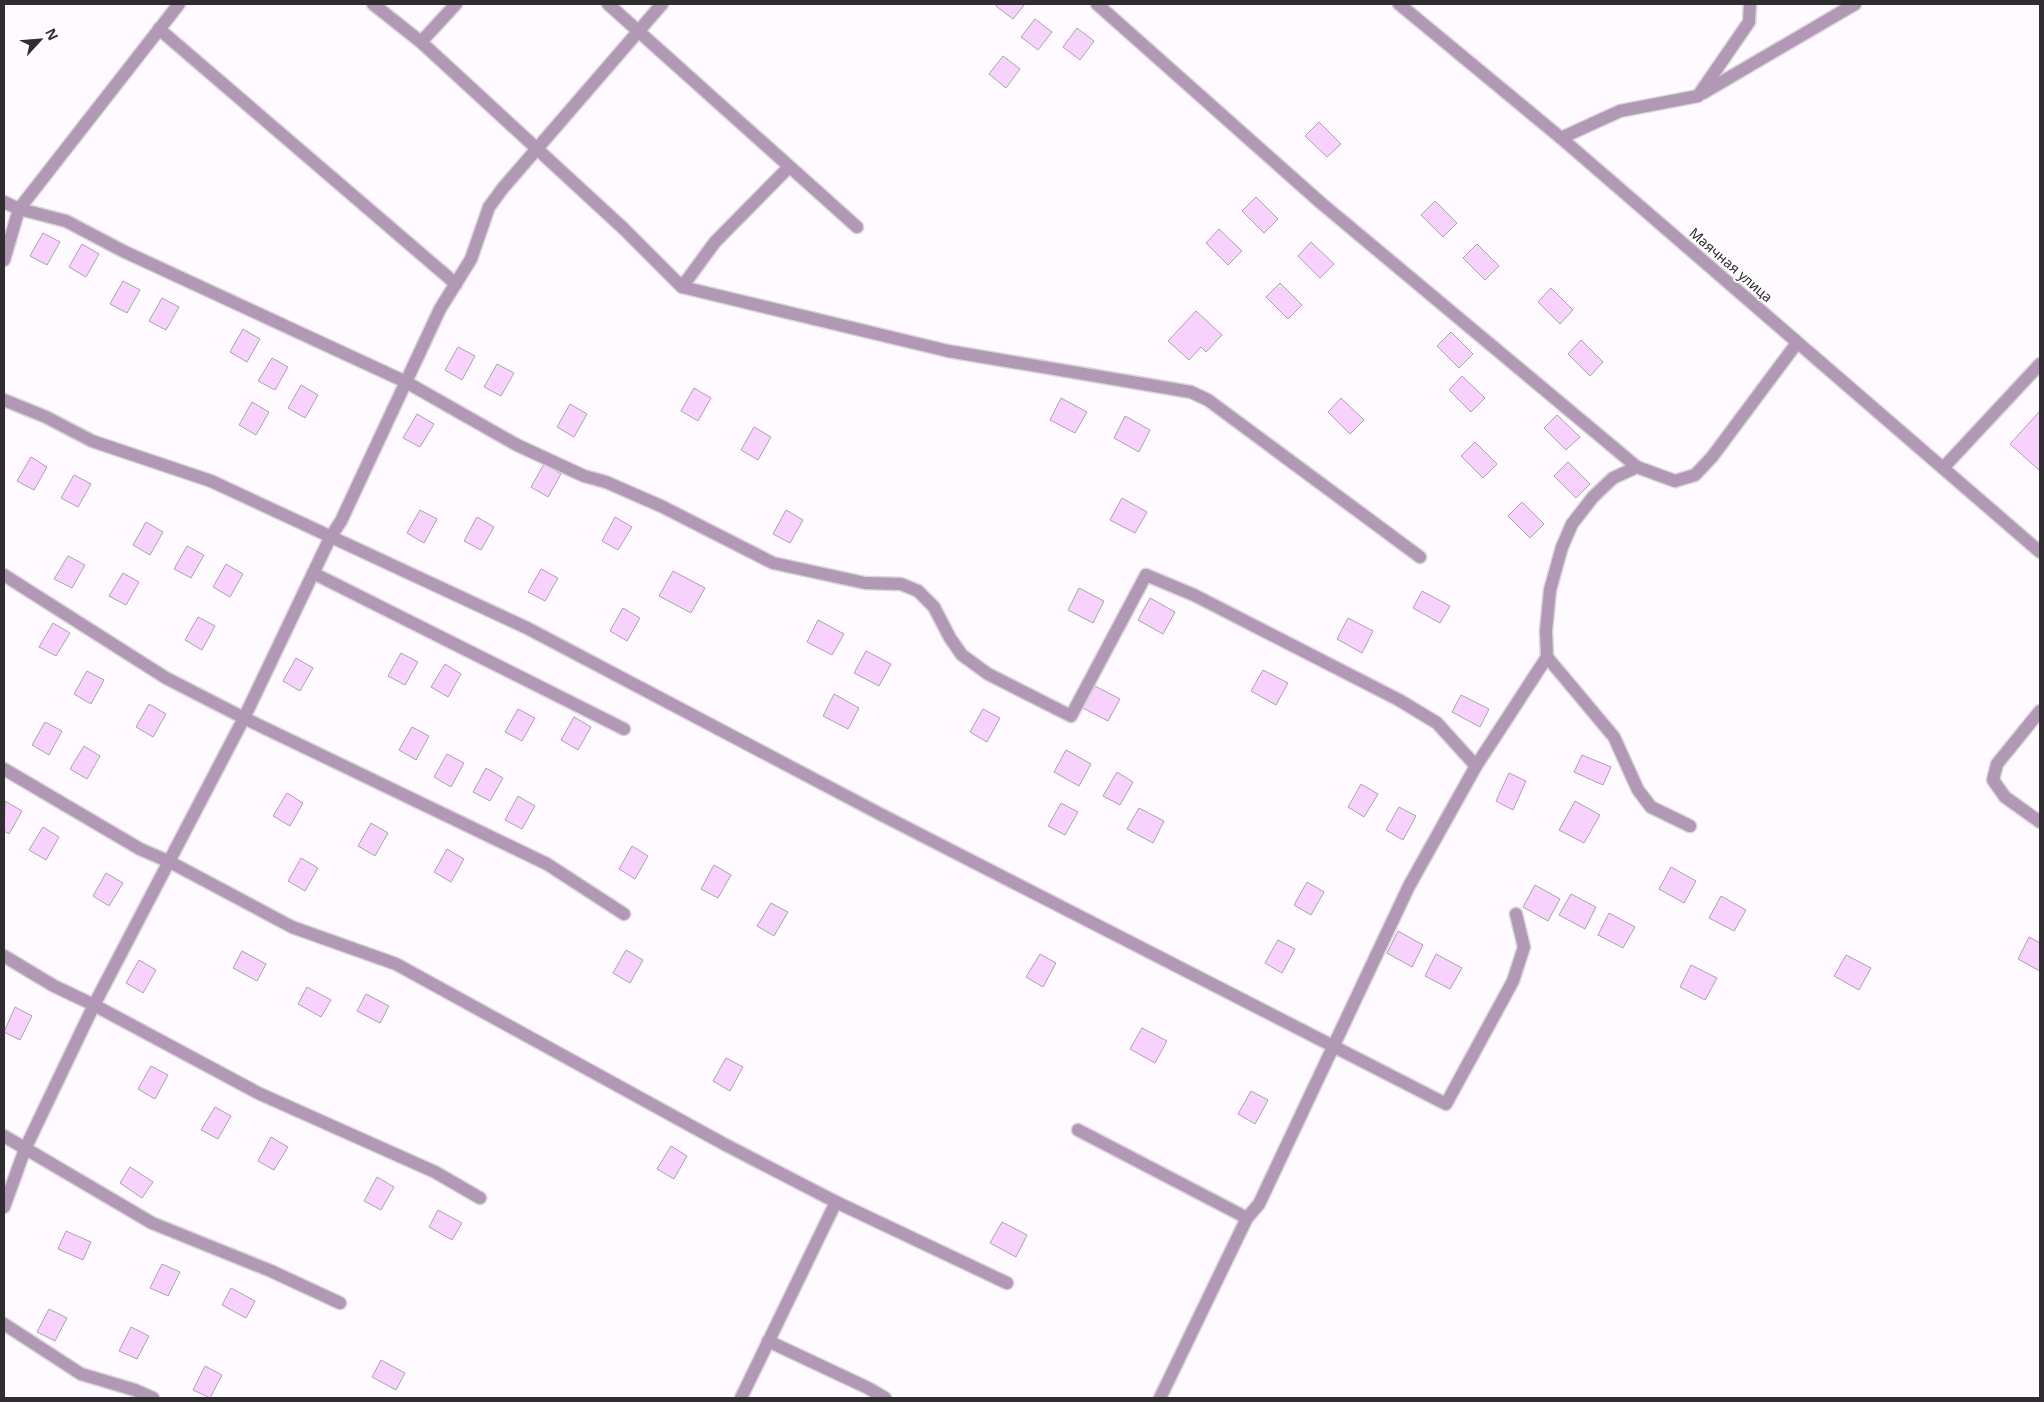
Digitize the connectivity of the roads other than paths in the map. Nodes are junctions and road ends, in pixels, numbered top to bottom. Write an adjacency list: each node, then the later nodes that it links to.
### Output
1 (179, 4): 10 (street)
2 (373, 4): 12 (street)
3 (456, 4): 12 (street)
4 (608, 4): 11 (street)
5 (662, 4): 11 (street)
6 (1097, 4): 27 (street)
7 (1399, 4): 14 (street, Маячная улица)
8 (1750, 4): 13 (street)
9 (1855, 4): 13 (street)
10 (159, 29): 18 (street); 21 (street)
11 (638, 31): 15 (street); 16 (street)
12 (421, 42): 15 (street)
13 (1698, 96): 14 (street)
14 (1562, 138): 23 (street, Маячная улица)
15 (536, 150): 21 (street); 22 (street)
16 (789, 167): 19 (street); 22 (street)
17 (4, 202): 18 (street)
18 (19, 209): 20 (street); 25 (street)
19 (857, 227)
20 (4, 260)
21 (456, 284): 25 (street)
22 (682, 287): 31 (street)
23 (1797, 342): 27 (street); 28 (street, Маячная улица)
24 (2040, 364): 28 (street)
25 (406, 382): 29 (street); 38 (street)
26 (4, 400): 29 (street)
27 (1637, 468): 34 (street)
28 (1944, 468): 30 (street, Маячная улица)
29 (330, 538): 32 (street); 47 (street)
30 (2040, 552)
31 (1420, 557)
32 (313, 573): 36 (street); 37 (street)
33 (4, 575): 36 (street)
34 (1547, 657): 38 (street); 41 (street)
35 (2040, 711): 40 (street)
36 (244, 718): 42 (street); 43 (street)
37 (624, 728)
38 (1476, 766): 47 (street)
39 (4, 769): 42 (street)
40 (2040, 822)
41 (1690, 826)
42 (170, 862): 46 (street); 52 (street)
43 (624, 914)
44 (1516, 914): 47 (street)
45 (4, 956): 46 (street)
46 (94, 1004): 50 (street); 51 (street)
47 (1332, 1047): 54 (street)
48 (1078, 1130): 54 (street)
49 (4, 1136): 50 (street)
50 (25, 1149): 53 (street); 56 (street)
51 (480, 1198)
52 (836, 1202): 55 (street); 58 (street)
53 (4, 1207)
54 (1248, 1218): 62 (street)
55 (1007, 1283)
56 (340, 1303)
57 (4, 1324): 59 (street)
58 (768, 1341): 60 (street); 61 (street)
59 (153, 1398)
60 (741, 1398)
61 (884, 1398)
62 (1160, 1398)

